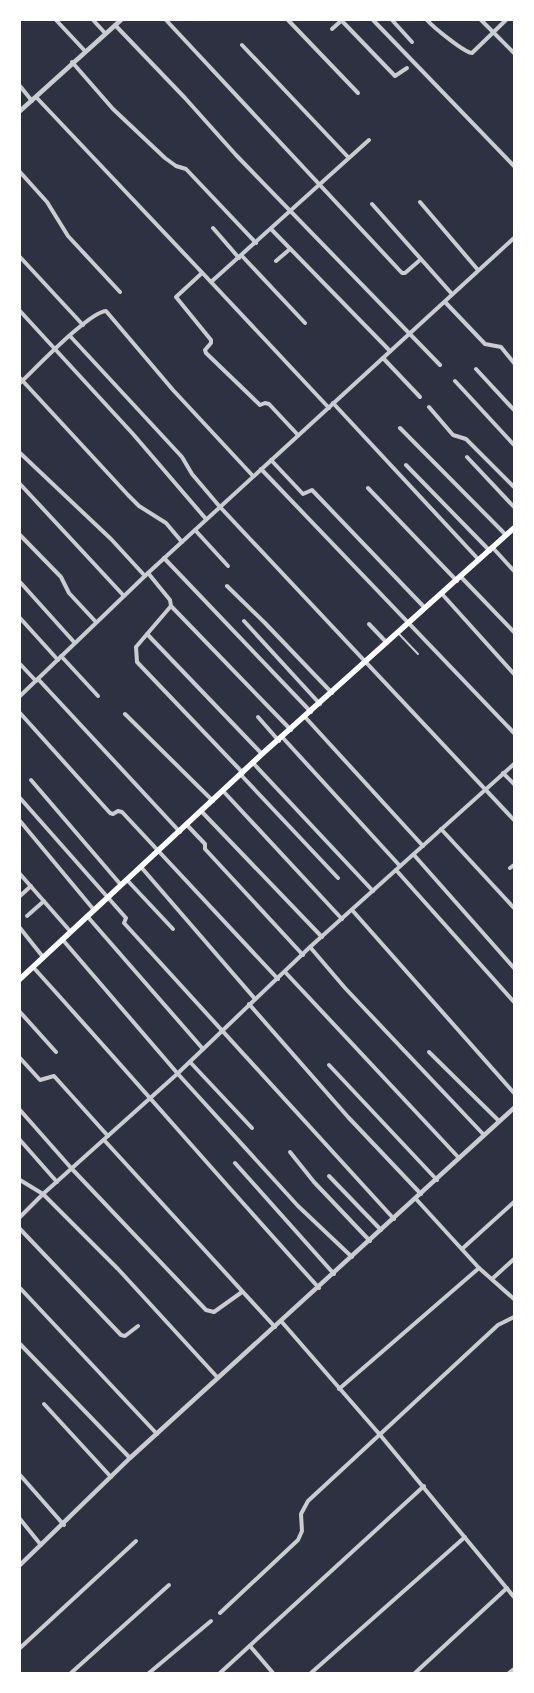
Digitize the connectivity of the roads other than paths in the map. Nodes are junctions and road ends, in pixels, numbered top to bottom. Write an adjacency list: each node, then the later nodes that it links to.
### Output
1 (56, 20): 18 (street)
2 (93, 20): 15 (street)
3 (120, 20): 12 (street)
4 (166, 20): 30 (street)
5 (288, 20): 23 (street)
6 (342, 20): 13 (street); 21 (street)
7 (373, 20): 28 (street)
8 (392, 20): 16 (street)
9 (427, 20): 14 (street)
10 (481, 20): 14 (street)
11 (506, 20): 14 (street)
12 (115, 25): 15 (street); 33 (street)
13 (332, 29)
14 (493, 32): 19 (street)
15 (105, 34): 18 (street)
16 (412, 42)
17 (242, 45): 27 (street)
18 (85, 51): 20 (street)
19 (514, 53)
20 (72, 62): 24 (street); 37 (street)
21 (406, 68)
22 (20, 86): 24 (street)
23 (358, 93)
24 (34, 99): 25 (street); 44 (street)
25 (20, 111)
26 (369, 140): 27 (street)
27 (348, 157): 30 (street)
28 (514, 166)
29 (20, 172): 46 (street)
30 (320, 183): 33 (street); 41 (street)
31 (420, 202): 43 (street)
32 (372, 204): 41 (street)
33 (291, 211): 35 (street); 52 (street)
34 (213, 228): 40 (street)
35 (272, 229): 37 (street); 38 (street)
36 (514, 238): 43 (street)
37 (256, 243): 40 (street)
38 (290, 249): 42 (street); 55 (street)
39 (20, 257): 51 (street)
40 (240, 257): 45 (street); 50 (street)
41 (420, 260): 47 (street)
42 (276, 261)
43 (478, 270): 47 (street)
44 (202, 273): 45 (street); 68 (street)
45 (211, 282): 65 (street)
46 (120, 292)
47 (452, 294): 48 (street)
48 (445, 302): 52 (street); 57 (street)
49 (20, 310): 54 (street)
50 (305, 323)
51 (83, 325): 53 (street); 75 (street)
52 (410, 334): 55 (street); 58 (street)
53 (70, 336): 54 (street); 79 (street)
54 (54, 350): 60 (street); 81 (street)
55 (390, 351): 56 (street)
56 (383, 358): 62 (street); 63 (street)
57 (514, 363)
58 (440, 364)
59 (476, 369): 66 (street)
60 (21, 381): 86 (street)
61 (455, 381): 69 (street)
62 (420, 397)
63 (333, 403): 65 (street); 89 (street)
64 (429, 407): 77 (street)
65 (328, 408): 68 (street)
66 (514, 410)
67 (400, 428): 85 (street)
68 (298, 435): 72 (street)
69 (514, 445)
70 (20, 453): 92 (street)
71 (467, 457): 80 (street)
72 (272, 460): 74 (street); 99 (street)
73 (406, 465): 87 (street)
74 (261, 469): 75 (street); 103 (street)
75 (253, 476): 79 (street)
76 (20, 484): 97 (street)
77 (514, 487)
78 (368, 488): 93 (street)
79 (220, 507): 81 (street); 112 (street)
80 (514, 507)
81 (206, 519): 83 (street)
82 (514, 528): 85 (main road)
83 (195, 530): 86 (street); 90 (street)
84 (20, 534): 102 (street)
85 (506, 535): 87 (main road)
86 (182, 542): 88 (street)
87 (491, 549): 89 (main road); 91 (street)
88 (164, 558): 92 (street); 120 (street)
89 (479, 560): 93 (main road)
90 (228, 566)
91 (514, 570)
92 (147, 575): 97 (street); 98 (street)
93 (459, 579): 96 (main road); 105 (street)
94 (20, 582): 108 (street)
95 (227, 586): 116 (street)
96 (442, 594): 99 (main road); 114 (street)
97 (124, 596): 102 (street)
98 (171, 606): 107 (street); 125 (street)
99 (425, 608): 103 (main road)
100 (20, 618): 111 (street)
101 (244, 621): 119 (street)
102 (96, 622): 108 (street)
103 (409, 623): 106 (main road); 126 (street)
104 (369, 624): 109 (street)
105 (514, 632)
106 (398, 633): 109 (main road); 110 (lane)
107 (147, 634): 128 (street); 132 (street)
108 (74, 642): 111 (street)
109 (387, 643): 112 (main road)
110 (418, 654)
111 (59, 658): 115 (street); 118 (street)
112 (366, 662): 116 (main road); 135 (street)
113 (20, 664): 115 (street)
114 (514, 674)
115 (37, 680): 117 (street); 144 (street)
116 (332, 693): 119 (main road)
117 (20, 696)
118 (98, 696)
119 (320, 704): 120 (main road)
120 (311, 712): 124 (main road)
121 (20, 713): 146 (street)
122 (125, 714): 138 (street)
123 (258, 717): 127 (street)
124 (305, 717): 125 (main road); 145 (street)
125 (291, 730): 127 (main road)
126 (514, 733)
127 (281, 739): 128 (main road); 149 (street)
128 (262, 754): 129 (main road)
129 (253, 763): 132 (main road); 158 (street)
130 (514, 764): 131 (street)
131 (503, 773): 134 (street); 135 (street)
132 (242, 774): 136 (main road); 154 (street)
133 (31, 780): 156 (street)
134 (514, 784)
135 (484, 789): 141 (street); 143 (street)
136 (224, 792): 138 (main road); 167 (street)
137 (20, 798): 160 (street)
138 (213, 801): 139 (main road)
139 (202, 812): 142 (main road); 171 (street)
140 (20, 820): 163 (street)
141 (514, 820)
142 (187, 825): 144 (main road); 174 (street)
143 (441, 829): 145 (street); 162 (street)
144 (180, 832): 146 (main road)
145 (423, 846): 147 (street)
146 (159, 851): 150 (main road); 180 (street)
147 (414, 855): 149 (street); 177 (street)
148 (514, 865): 151 (street)
149 (400, 866): 152 (street)
150 (141, 867): 155 (main road); 181 (street)
151 (510, 868)
152 (396, 870): 158 (street); 182 (street)
153 (20, 874): 157 (street)
154 (338, 878)
155 (127, 880): 156 (main road); 169 (street)
156 (121, 884): 160 (main road)
157 (31, 886): 159 (street); 161 (street)
158 (373, 891): 164 (street)
159 (20, 896)
160 (107, 898): 163 (main road); 185 (street)
161 (44, 901): 165 (street); 170 (street)
162 (514, 908)
163 (94, 910): 166 (main road)
164 (352, 910): 167 (street); 193 (street)
165 (27, 916)
166 (87, 916): 170 (main road); 186 (street)
167 (342, 919): 171 (street)
168 (20, 928): 175 (street)
169 (172, 929)
170 (70, 931): 172 (main road)
171 (322, 937): 173 (street)
172 (62, 939): 175 (main road); 192 (street)
173 (310, 948): 174 (street); 199 (street)
174 (303, 955): 178 (street)
175 (43, 957): 176 (main road)
176 (33, 966): 179 (main road); 194 (street)
177 (514, 968)
178 (285, 972): 180 (street); 204 (street)
179 (20, 979)
180 (278, 979): 181 (street)
181 (255, 999): 183 (street)
182 (514, 1002)
183 (250, 1004): 185 (street); 212 (street)
184 (20, 1012): 187 (street)
185 (221, 1031): 186 (street); 216 (street)
186 (203, 1049): 190 (street)
187 (56, 1052)
188 (429, 1052): 197 (street)
189 (20, 1058): 200 (street)
190 (190, 1062): 192 (street); 198 (street)
191 (329, 1065): 209 (street)
192 (178, 1074): 194 (street); 221 (street)
193 (514, 1093)
194 (151, 1097): 200 (street); 227 (street)
195 (514, 1108): 197 (street)
196 (20, 1110): 206 (street)
197 (499, 1121): 199 (street)
198 (252, 1128)
199 (484, 1135): 204 (street)
200 (108, 1136): 202 (street)
201 (20, 1140): 210 (street)
202 (104, 1140): 206 (street); 228 (street)
203 (290, 1152): 219 (street)
204 (460, 1158): 209 (street)
205 (235, 1163): 224 (street)
206 (72, 1169): 210 (street); 228 (street)
207 (329, 1176): 218 (street)
208 (20, 1180): 211 (street)
209 (436, 1180): 212 (street)
210 (57, 1182): 211 (street)
211 (43, 1194): 215 (street); 235 (street)
212 (421, 1194): 213 (street)
213 (417, 1201): 216 (street); 220 (street)
214 (514, 1202): 220 (street)
215 (20, 1217)
216 (394, 1218): 218 (street)
217 (20, 1229): 232 (street)
218 (381, 1230): 219 (street)
219 (370, 1241): 221 (street)
220 (462, 1248): 223 (street)
221 (352, 1257): 224 (street)
222 (514, 1259): 225 (street)
223 (479, 1268): 225 (street); 236 (street)
224 (334, 1274): 227 (street)
225 (492, 1279): 229 (street)
226 (20, 1288): 238 (street)
227 (319, 1288): 231 (street)
228 (242, 1292): 233 (street)
229 (514, 1299)
230 (514, 1317): 239 (street)
231 (281, 1321): 233 (street); 236 (street)
232 (138, 1326)
233 (275, 1327): 235 (street)
234 (20, 1344): 240 (street)
235 (218, 1378): 238 (street)
236 (339, 1389): 239 (street)
237 (44, 1404): 242 (street)
238 (157, 1434): 240 (street)
239 (381, 1436): 243 (street); 253 (street)
240 (130, 1458): 242 (street)
241 (20, 1475): 245 (street)
242 (111, 1477): 245 (street)
243 (424, 1486): 246 (street); 255 (street)
244 (20, 1519): 248 (street)
245 (64, 1525): 248 (street)
246 (465, 1537): 251 (street); 262 (street)
247 (136, 1541): 256 (street)
248 (41, 1545): 249 (street)
249 (20, 1565)
250 (169, 1586): 258 (street)
251 (508, 1588): 252 (street); 263 (street)
252 (514, 1597)
253 (220, 1612)
254 (211, 1621): 259 (street)
255 (250, 1646): 260 (street); 261 (street)
256 (20, 1648)
257 (514, 1669): 264 (street)
258 (71, 1673)
259 (149, 1673)
260 (220, 1673)
261 (273, 1673)
262 (311, 1673)
263 (415, 1673)
264 (510, 1673)

